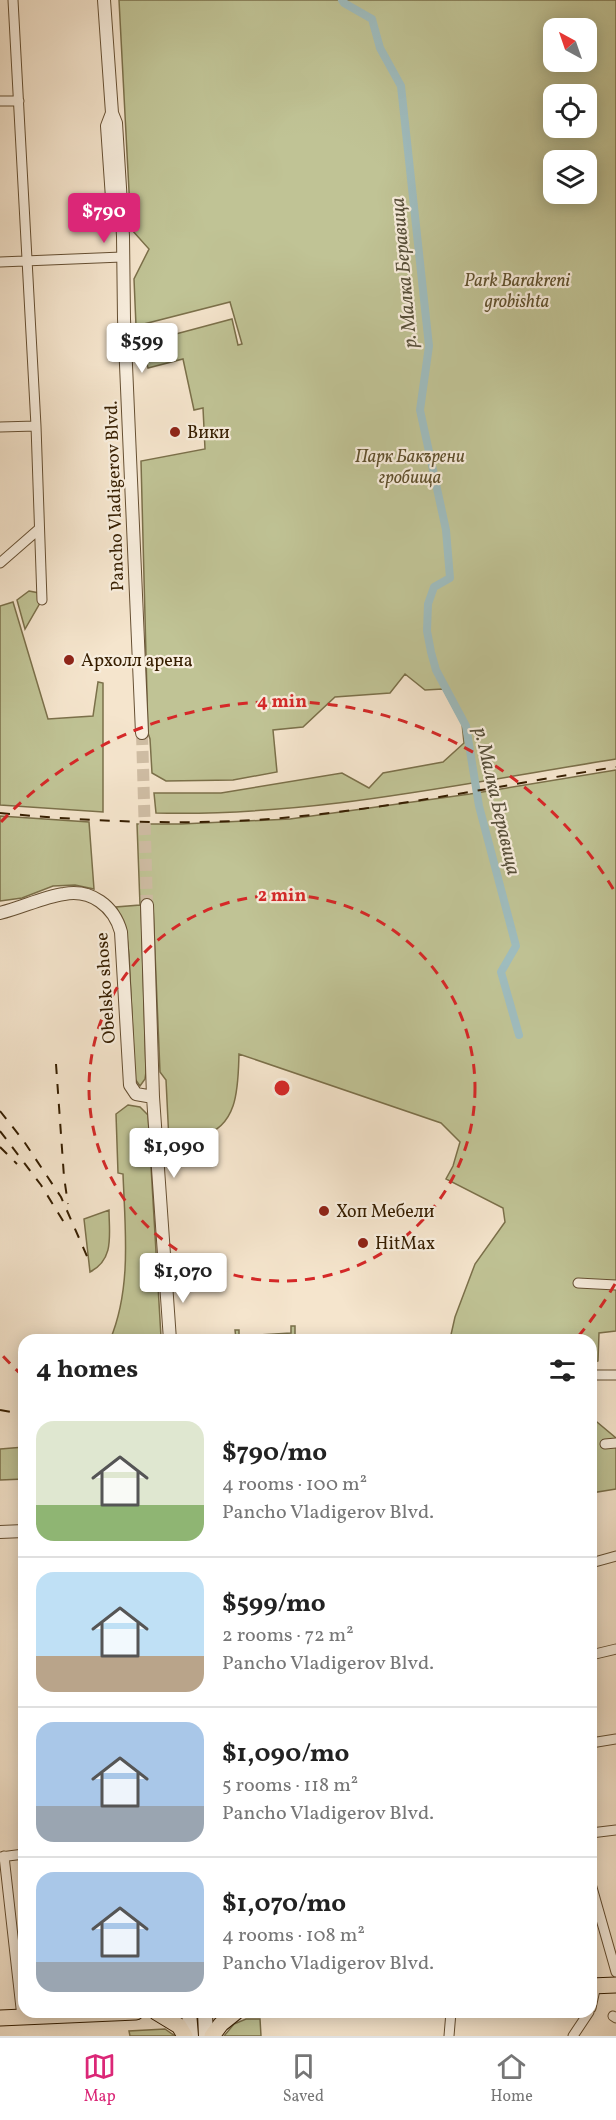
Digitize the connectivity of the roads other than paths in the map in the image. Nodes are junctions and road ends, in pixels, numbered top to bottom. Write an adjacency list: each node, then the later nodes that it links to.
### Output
1 (13, 0): 4 (street)
2 (104, 0): 5 (street, Pancho Vladigerov Blvd.)
3 (0, 101): 4 (street)
4 (19, 101): 6 (street)
5 (122, 257): 6 (street); 13 (street, Pancho Vladigerov Blvd.)
6 (27, 261): 7 (street); 8 (street)
7 (0, 262)
8 (36, 426): 9 (street); 10 (street)
9 (0, 427)
10 (39, 529): 11 (street); 12 (street)
11 (0, 563)
12 (42, 600)
13 (141, 733)
14 (147, 905): 16 (street)
15 (0, 913): 16 (street, Obelsko shose)
16 (153, 1097): 19 (street)
17 (578, 1283): 18 (street)
18 (616, 1285)
19 (170, 1334)
20 (597, 1375): 21 (street)
21 (616, 1375)
22 (616, 1443): 23 (street)
23 (605, 1444)
24 (18, 1531): 25 (street)
25 (0, 1532)
26 (616, 1556): 27 (street)
27 (597, 1561)
28 (616, 1649): 29 (street)
29 (597, 1654)
30 (616, 1739): 31 (street)
31 (597, 1742)
32 (616, 1830): 33 (street)
33 (597, 1832)
34 (18, 1855): 35 (street)
35 (2, 1857): 38 (street)
36 (597, 1906): 37 (street)
37 (616, 1974): 40 (street)
38 (18, 1985)
39 (597, 1985): 40 (main road)
40 (616, 1985)
41 (18, 2017): 42 (main road)
42 (0, 2018)
43 (167, 2018): 49 (main road)
44 (190, 2018): 50 (main road)
45 (205, 2018): 51 (main road)
46 (228, 2018): 52 (main road)
47 (450, 2018): 53 (street)
48 (585, 2018): 54 (street)
49 (185, 2036)
50 (191, 2036)
51 (206, 2036)
52 (212, 2036)
53 (449, 2036)
54 (573, 2036)

